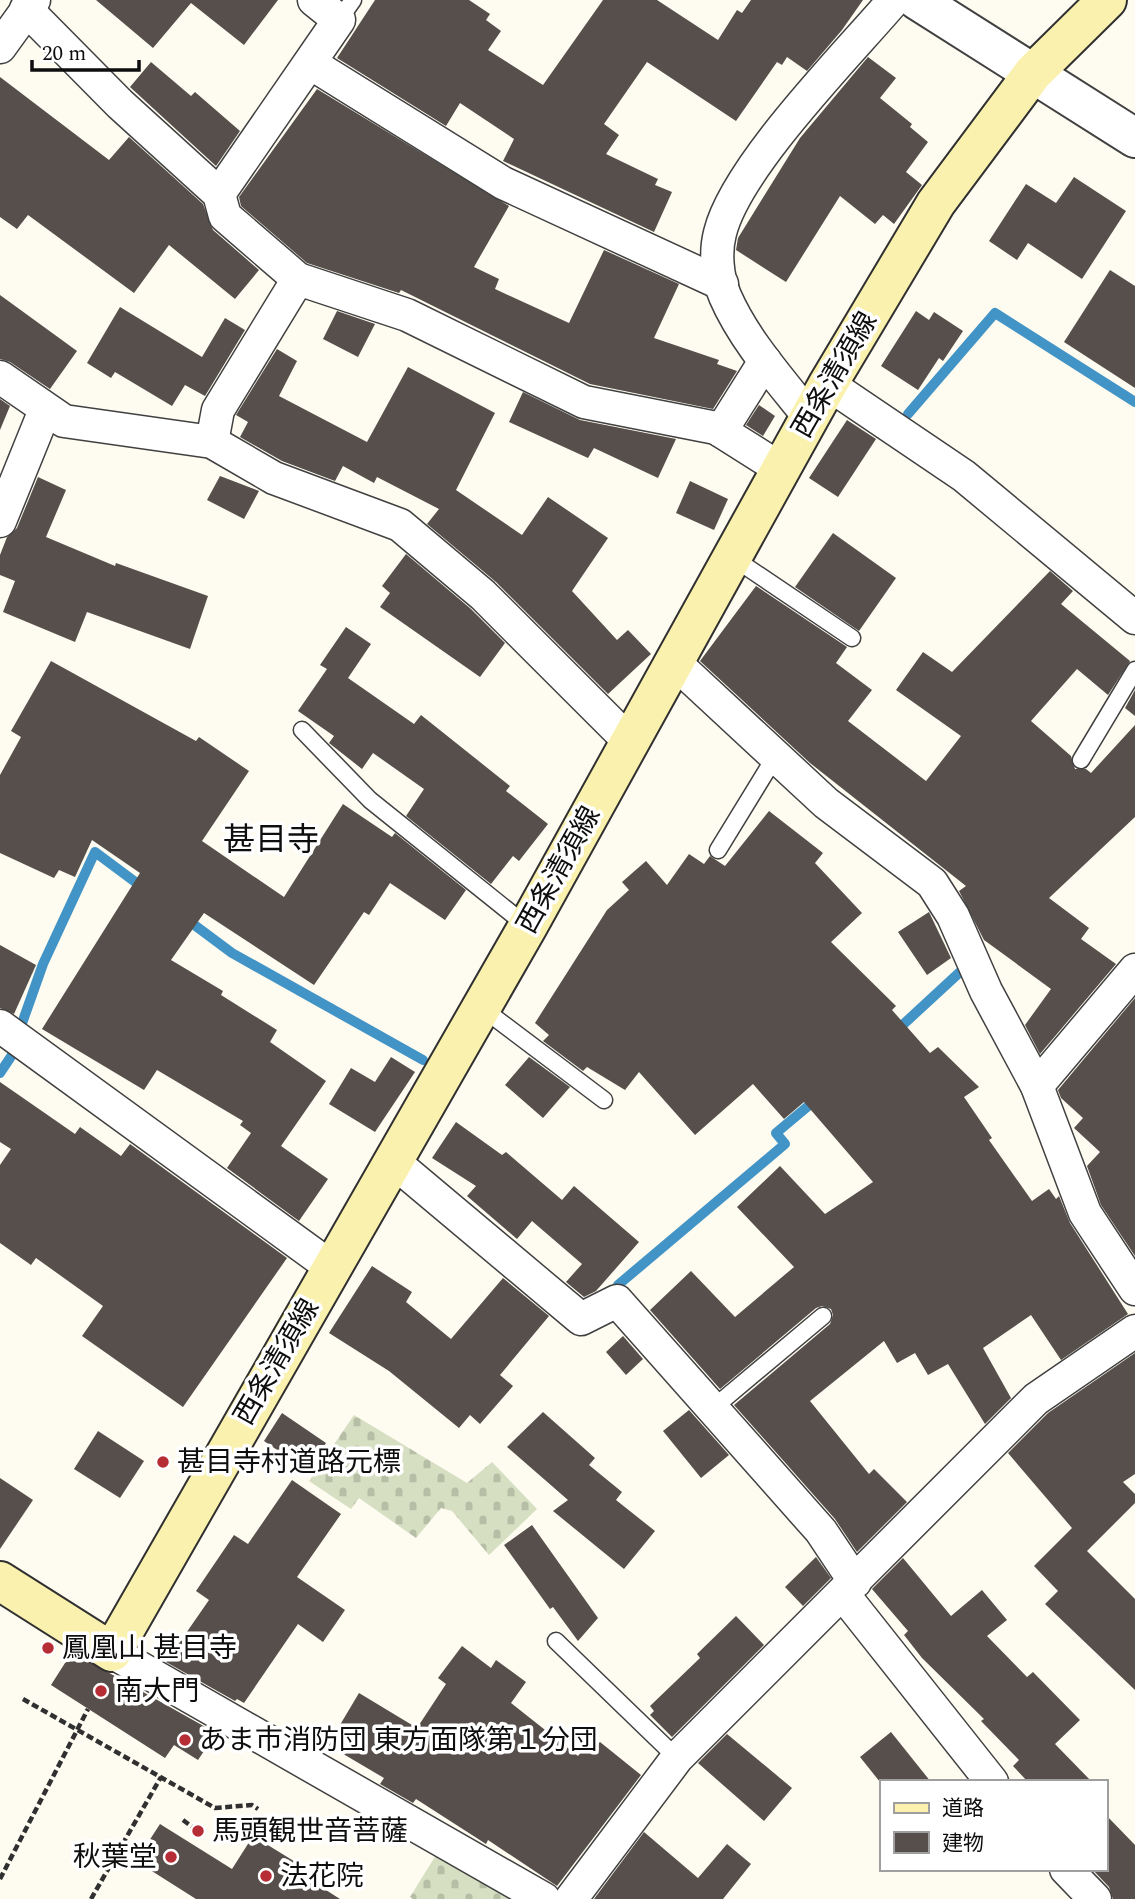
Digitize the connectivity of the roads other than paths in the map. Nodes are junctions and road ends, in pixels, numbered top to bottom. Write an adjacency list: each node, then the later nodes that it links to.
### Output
1 (314, 0): 6 (street)
2 (894, 0): 13 (street)
3 (1107, 0): 9 (main road, 西条清須線)
4 (940, 6): 9 (street)
5 (20, 8): 7 (street); 11 (street)
6 (346, 10): 8 (street)
7 (0, 47)
8 (310, 62): 11 (street); 13 (street)
9 (1033, 73): 10 (street); 16 (main road, 西条清須線)
10 (1135, 138)
11 (219, 194): 12 (street)
12 (298, 279): 19 (street); 20 (street)
13 (722, 284): 14 (street)
14 (765, 361): 18 (street); 19 (street)
15 (0, 377): 17 (street)
16 (828, 384): 18 (main road, 西条清須線); 24 (street)
17 (45, 410): 20 (street); 22 (street)
18 (810, 418): 21 (main road, 西条清須線)
19 (721, 431): 21 (street)
20 (212, 442): 29 (street)
21 (781, 469): 23 (main road, 西条清須線)
22 (0, 521)
23 (732, 556): 25 (lane); 26 (main road, 西条清須線)
24 (1135, 618)
25 (852, 638)
26 (673, 661): 29 (main road, 西条清須線); 30 (street)
27 (1135, 670): 31 (lane)
28 (302, 730): 33 (lane)
29 (629, 741): 33 (main road, 西条清須線)
30 (775, 757): 32 (lane); 37 (street)
31 (1081, 760)
32 (718, 850)
33 (528, 926): 35 (main road, 西条清須線)
34 (1135, 970): 37 (street)
35 (482, 1008): 38 (lane); 39 (main road, 西条清須線)
36 (0, 1026): 40 (street)
37 (1037, 1086): 41 (street)
38 (604, 1100)
39 (394, 1162): 40 (main road, 西条清須線); 44 (street)
40 (331, 1267): 48 (main road, 西条清須線)
41 (1135, 1289)
42 (823, 1316): 44 (lane)
43 (1135, 1331): 46 (street)
44 (712, 1409): 46 (street)
45 (0, 1581): 48 (main road)
46 (849, 1588): 49 (street); 50 (street)
47 (556, 1641): 49 (lane)
48 (112, 1652): 52 (street)
49 (677, 1758): 53 (street)
50 (991, 1780)
51 (1068, 1871): 54 (street)
52 (544, 1899)
53 (571, 1899)
54 (1095, 1899)

